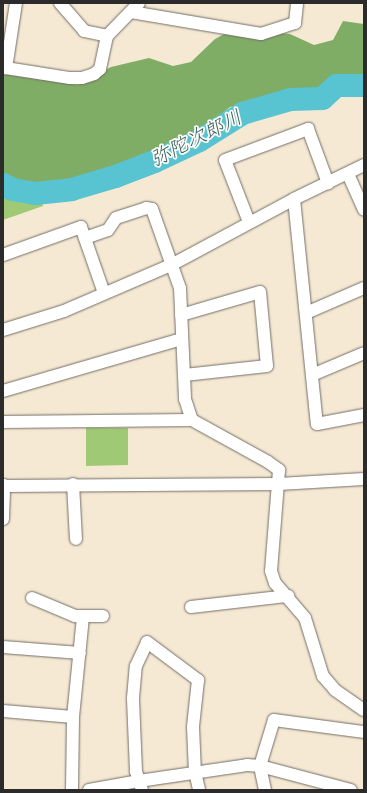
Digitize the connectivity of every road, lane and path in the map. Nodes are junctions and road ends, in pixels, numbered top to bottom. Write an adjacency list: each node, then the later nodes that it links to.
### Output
1 (16, 3): 5 (street)
2 (60, 3): 5 (street)
3 (297, 3): 4 (street)
4 (135, 7): 5 (street)
5 (107, 36)
6 (364, 165): 7 (street)
7 (348, 174): 8 (street); 10 (street)
8 (328, 183): 9 (street); 11 (street)
9 (294, 199): 11 (street); 17 (street)
10 (364, 210)
11 (249, 222): 14 (street)
12 (85, 238): 13 (street); 14 (street); 16 (street)
13 (3, 255)
14 (173, 264): 16 (street); 18 (street)
15 (364, 288): 17 (street)
16 (104, 293): 19 (street)
17 (306, 313): 23 (street)
18 (181, 315): 20 (street); 22 (street)
19 (3, 330)
20 (182, 339): 22 (street); 24 (street)
21 (364, 353): 23 (street)
22 (184, 375): 26 (street)
23 (312, 375): 25 (street)
24 (3, 391)
25 (364, 415)
26 (192, 420): 27 (street); 30 (street)
27 (3, 422)
28 (364, 479): 30 (street)
29 (73, 484): 30 (street); 31 (street); 33 (street)
30 (279, 484): 34 (street)
31 (4, 486): 32 (street)
32 (3, 519)
33 (76, 540)
34 (288, 596): 36 (street); 41 (street)
35 (32, 598): 37 (street)
36 (191, 607)
37 (83, 616): 38 (street); 40 (street)
38 (102, 616)
39 (3, 647): 40 (street)
40 (80, 653): 43 (street)
41 (364, 710)
42 (3, 711): 43 (street)
43 (73, 717): 48 (street)
44 (364, 732): 45 (street)
45 (260, 766): 46 (street); 51 (street); 52 (street)
46 (195, 772): 47 (street); 47 (street); 50 (street)
47 (141, 785): 49 (street)
48 (72, 790)
49 (89, 790)
50 (199, 790)
51 (266, 790)
52 (351, 790)

